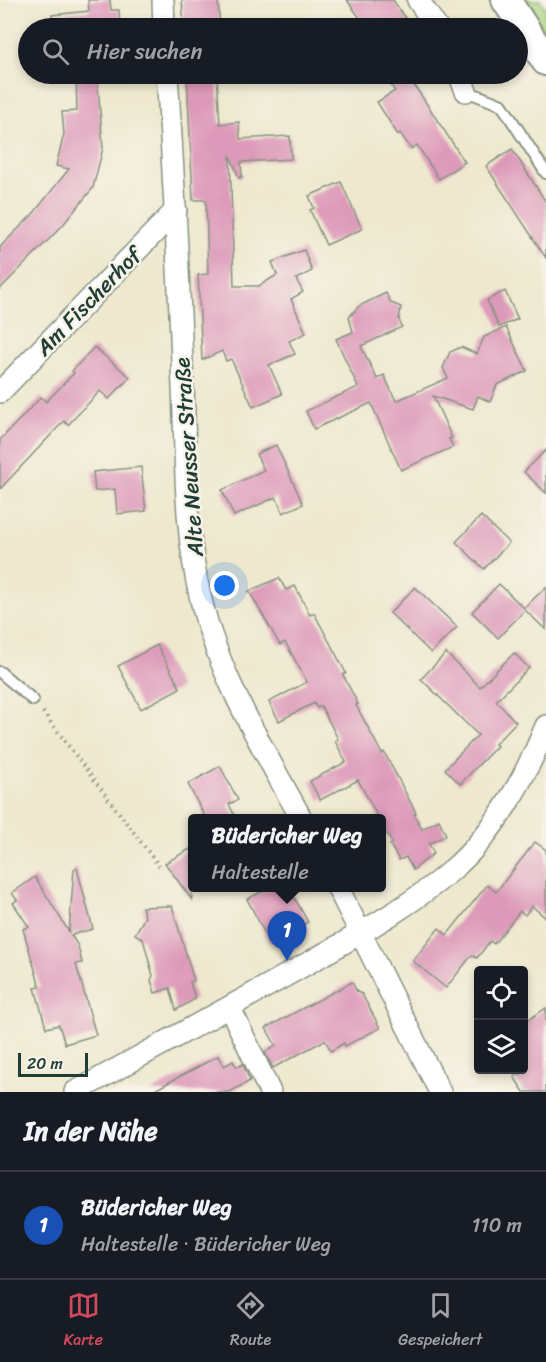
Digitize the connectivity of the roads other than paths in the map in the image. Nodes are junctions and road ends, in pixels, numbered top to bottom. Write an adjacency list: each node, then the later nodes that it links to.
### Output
1 (163, 0): 4 (street)
2 (418, 0): 5 (street)
3 (506, 0): 6 (main road)
4 (164, 18)
5 (430, 18)
6 (518, 18)
7 (528, 34): 8 (main road)
8 (546, 61)
9 (168, 84): 12 (street, Alte Neusser Straße)
10 (465, 84): 11 (lane)
11 (546, 173)
12 (176, 210): 13 (street, Am Fischerhof); 17 (street, Alte Neusser Straße)
13 (0, 392)
14 (0, 672): 15 (lane)
15 (33, 700)
16 (546, 726): 19 (street)
17 (298, 814)
18 (340, 892): 19 (street)
19 (362, 932): 20 (street); 23 (street)
20 (230, 1008): 21 (street); 22 (street)
21 (75, 1092)
22 (270, 1092)
23 (440, 1092)

